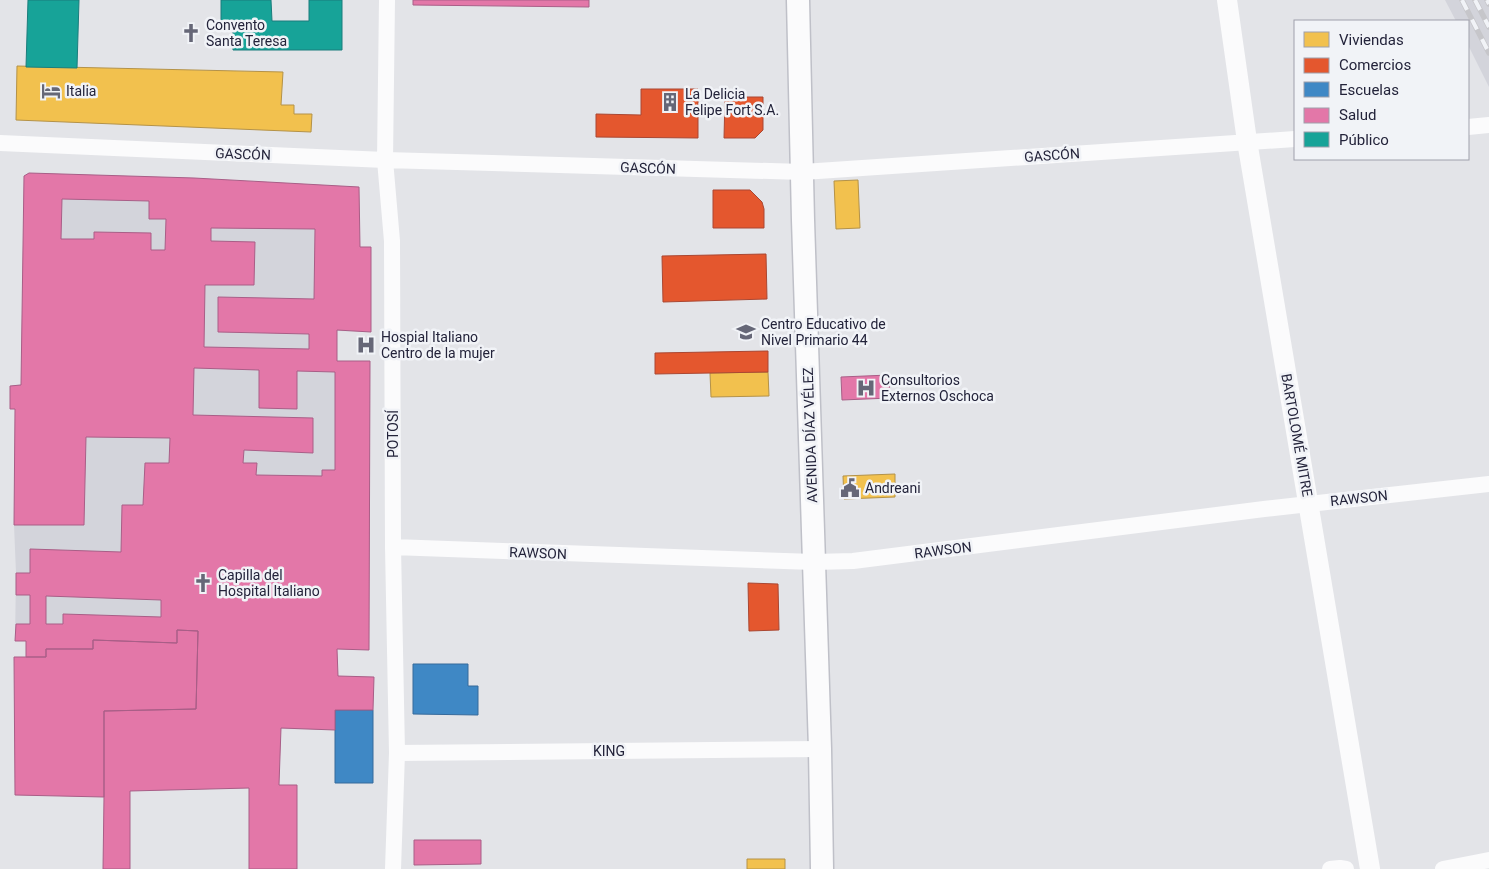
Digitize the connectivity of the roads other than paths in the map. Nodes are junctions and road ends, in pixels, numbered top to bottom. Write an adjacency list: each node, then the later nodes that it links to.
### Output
1 (387, 0): 9 (street, POTOSÍ)
2 (798, 0): 10 (main road, AVENIDA DÍAZ VÉLEZ)
3 (1228, 0): 7 (street, BARTOLOMÉ MITRE)
4 (1489, 125): 5 (street)
5 (1469, 127)
6 (1294, 139): 7 (street, GASCÓN)
7 (1247, 141): 10 (street, GASCÓN); 12 (street, BARTOLOMÉ MITRE)
8 (0, 143): 9 (street, GASCÓN)
9 (385, 160): 10 (street, GASCÓN); 13 (street, POTOSÍ)
10 (802, 172): 14 (main road, AVENIDA DÍAZ VÉLEZ)
11 (1489, 484): 12 (street, RAWSON)
12 (1309, 504): 14 (street, RAWSON); 22 (street, BARTOLOMÉ MITRE)
13 (393, 548): 14 (street, RAWSON); 16 (street, POTOSÍ)
14 (814, 562): 15 (main road, AVENIDA DÍAZ VÉLEZ)
15 (820, 750): 16 (street, KING); 19 (main road, AVENIDA DÍAZ VÉLEZ)
16 (397, 753): 18 (street, POTOSÍ)
17 (1489, 860): 23 (street)
18 (393, 869)
19 (822, 869)
20 (1330, 869): 21 (street)
21 (1346, 869)
22 (1370, 869)
23 (1443, 869)

